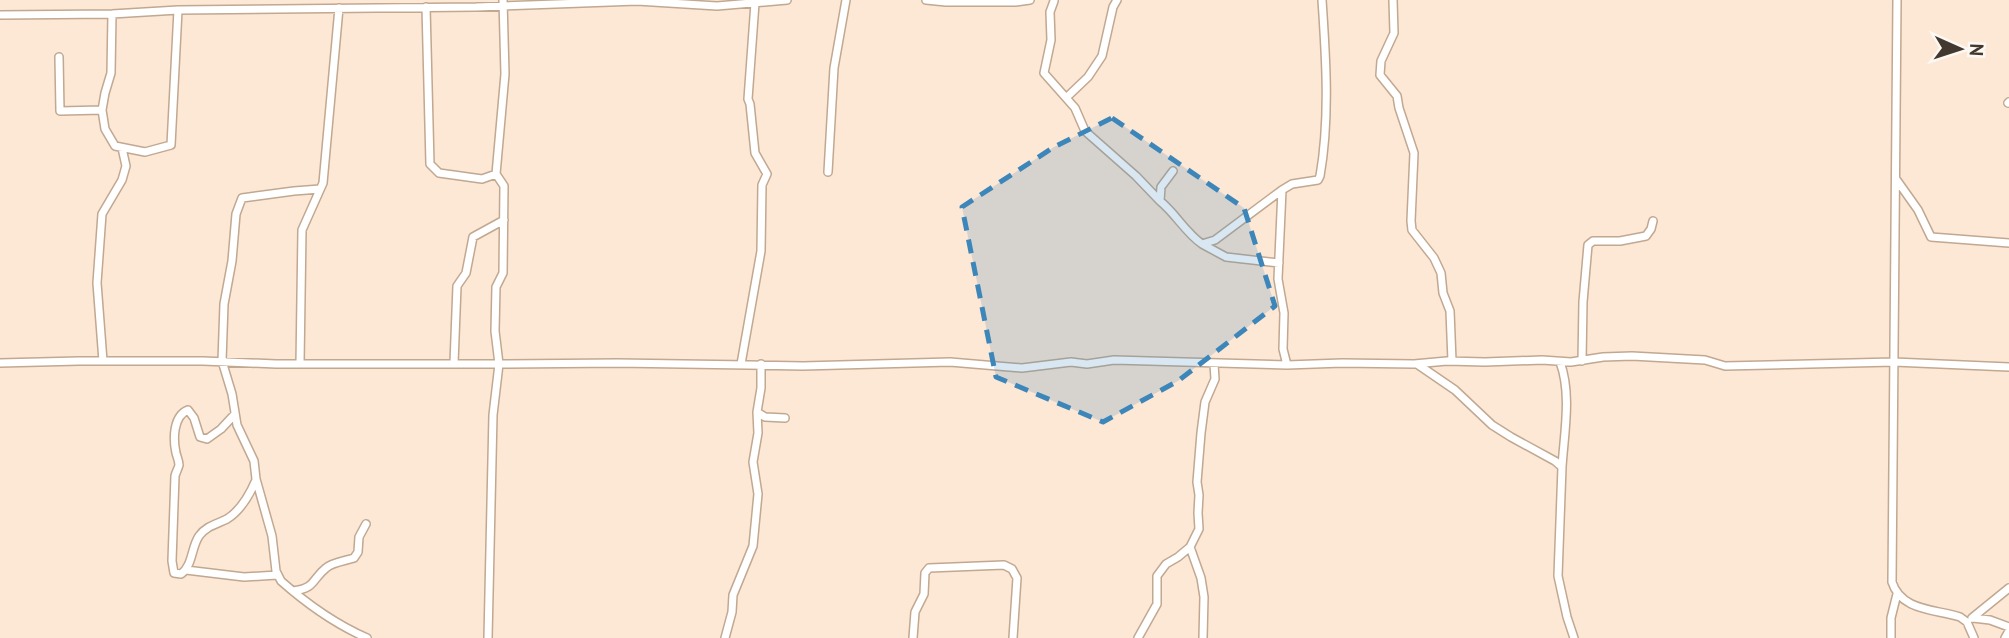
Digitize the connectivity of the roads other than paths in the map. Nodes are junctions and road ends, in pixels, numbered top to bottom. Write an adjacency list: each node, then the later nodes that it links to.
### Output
1 (170, 0): 17 (street)
2 (787, 0): 12 (street)
3 (846, 0): 25 (street)
4 (926, 0): 5 (street)
5 (1030, 0)
6 (1054, 0): 21 (street)
7 (1117, 0): 21 (street)
8 (1322, 0): 29 (street)
9 (1393, 0): 37 (street)
10 (1897, 0): 27 (street)
11 (604, 1): 13 (street); 14 (street)
12 (767, 1): 14 (street)
13 (503, 3): 15 (street); 26 (street)
14 (755, 3): 46 (street)
15 (426, 7): 16 (street); 26 (street)
16 (339, 8): 17 (street); 28 (street)
17 (174, 10): 18 (street); 23 (street)
18 (111, 14): 19 (street); 22 (street)
19 (0, 15)
20 (59, 57): 22 (street)
21 (1067, 97): 30 (street)
22 (102, 110): 23 (street)
23 (122, 148): 36 (street)
24 (1173, 171): 30 (street)
25 (828, 172)
26 (496, 174): 31 (street)
27 (1895, 179): 33 (street); 41 (street)
28 (320, 190): 39 (street); 44 (street)
29 (1282, 190): 34 (street); 35 (street)
30 (1160, 201): 34 (street)
31 (504, 220): 43 (street); 45 (street)
32 (1653, 221): 38 (street)
33 (2009, 243)
34 (1202, 244): 35 (street)
35 (1279, 263): 50 (street)
36 (103, 361): 39 (street); 42 (street)
37 (1452, 361): 40 (street); 48 (street)
38 (1582, 361): 40 (street); 41 (street)
39 (222, 362): 44 (street); 53 (street)
40 (1560, 362): 55 (street)
41 (1894, 362): 51 (street); 63 (street)
42 (0, 363)
43 (454, 363): 44 (street); 45 (street)
44 (300, 364)
45 (499, 364): 46 (street); 67 (street)
46 (741, 364): 49 (street)
47 (1214, 364): 49 (street); 50 (street); 58 (street)
48 (1416, 364): 50 (street); 55 (street)
49 (761, 365): 52 (street)
50 (1287, 365)
51 (2009, 367)
52 (757, 412): 54 (street); 68 (street)
53 (235, 414): 56 (street); 59 (street)
54 (785, 418)
55 (1562, 467): 73 (street)
56 (256, 479): 59 (street); 60 (street)
57 (366, 524): 61 (street)
58 (1190, 547): 71 (street); 72 (street)
59 (186, 570): 60 (street)
60 (277, 575): 61 (street)
61 (293, 591): 66 (street)
62 (2008, 591): 64 (street)
63 (1897, 594): 64 (street); 74 (street)
64 (1969, 620): 65 (street); 75 (street)
65 (2009, 629): 76 (street)
66 (367, 638)
67 (488, 638)
68 (724, 638)
69 (913, 638): 70 (street)
70 (1013, 638)
71 (1138, 638)
72 (1203, 638)
73 (1574, 638)
74 (1891, 638)
75 (1974, 638)
76 (2005, 638)

